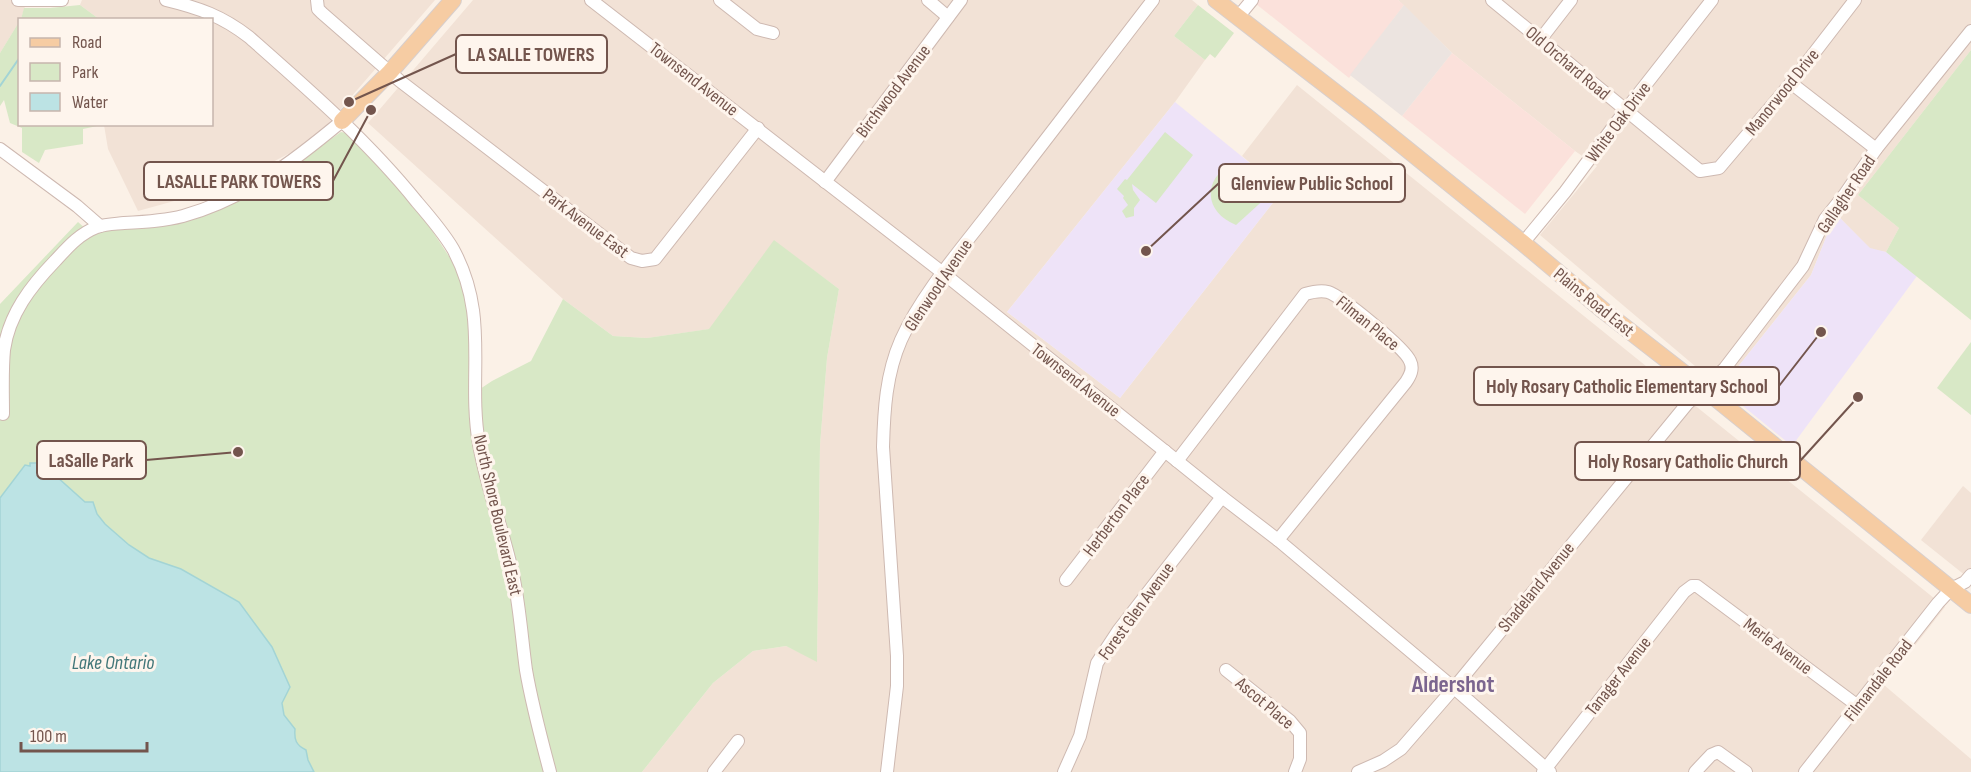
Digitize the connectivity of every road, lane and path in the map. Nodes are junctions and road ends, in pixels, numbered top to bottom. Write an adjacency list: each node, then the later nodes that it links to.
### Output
1 (18, 0): 2 (street)
2 (62, 0)
3 (166, 0): 25 (street, North Shore Boulevard East)
4 (317, 0): 22 (street, Park Avenue East)
5 (453, 0): 22 (main road)
6 (591, 0): 26 (street, Townsend Avenue)
7 (720, 0): 20 (street)
8 (928, 0): 17 (street)
9 (962, 0): 17 (street, Birchwood Avenue)
10 (1153, 0): 33 (street, Glenwood Avenue)
11 (1216, 0): 18 (main road, Plains Road East)
12 (1252, 0): 18 (street)
13 (1492, 0): 21 (street, Old Orchard Road)
14 (1571, 0): 21 (street)
15 (1712, 0): 24 (street, White Oak Drive)
16 (1855, 0): 23 (street, Manorwood Drive)
17 (948, 17): 30 (street, Birchwood Avenue)
18 (1238, 17): 32 (main road, Plains Road East)
19 (1971, 31): 28 (street, Gallagher Road)
20 (773, 33)
21 (1540, 40): 24 (street, Old Orchard Road)
22 (390, 72): 25 (main road); 26 (street, Park Avenue East)
23 (1791, 83): 28 (street); 29 (street, Manorwood Drive)
24 (1625, 111): 29 (street, Old Orchard Road); 32 (street, White Oak Drive)
25 (342, 121): 31 (street); 50 (street, North Shore Boulevard East)
26 (758, 128): 30 (street, Townsend Avenue)
27 (0, 149): 31 (street)
28 (1876, 149): 34 (street, Gallagher Road)
29 (1700, 171)
30 (825, 182): 33 (street, Townsend Avenue)
31 (100, 226): 35 (street)
32 (1523, 243): 34 (main road, Plains Road East)
33 (943, 273): 36 (street, Townsend Avenue); 52 (street, Glenwood Avenue)
34 (1703, 388): 43 (main road, Plains Road East); 46 (street, Shadeland Avenue)
35 (3, 414)
36 (1165, 451): 37 (street, Townsend Avenue); 41 (street, Herberton Place)
37 (1177, 461): 38 (street, Townsend Avenue); 39 (street, Filman Place)
38 (1222, 497): 39 (street, Townsend Avenue); 53 (street, Forest Glen Avenue)
39 (1278, 540): 46 (street, Townsend Avenue)
40 (1971, 575): 43 (street, Filmandale Road)
41 (1066, 580)
42 (1697, 586): 47 (street, Merle Avenue); 49 (street, Tanager Avenue)
43 (1952, 589): 44 (main road, Plains Road East); 47 (street, Filmandale Road)
44 (1971, 605)
45 (1226, 670): 54 (street, Ascot Place)
46 (1454, 688): 49 (street, Townsend Avenue); 55 (street, Shadeland Avenue)
47 (1858, 706): 58 (street, Filmandale Road)
48 (738, 741): 51 (street)
49 (1546, 771)
50 (550, 772)
51 (714, 772)
52 (887, 772)
53 (1064, 772)
54 (1296, 772)
55 (1358, 772)
56 (1695, 772): 57 (street)
57 (1746, 772)
58 (1805, 772)

